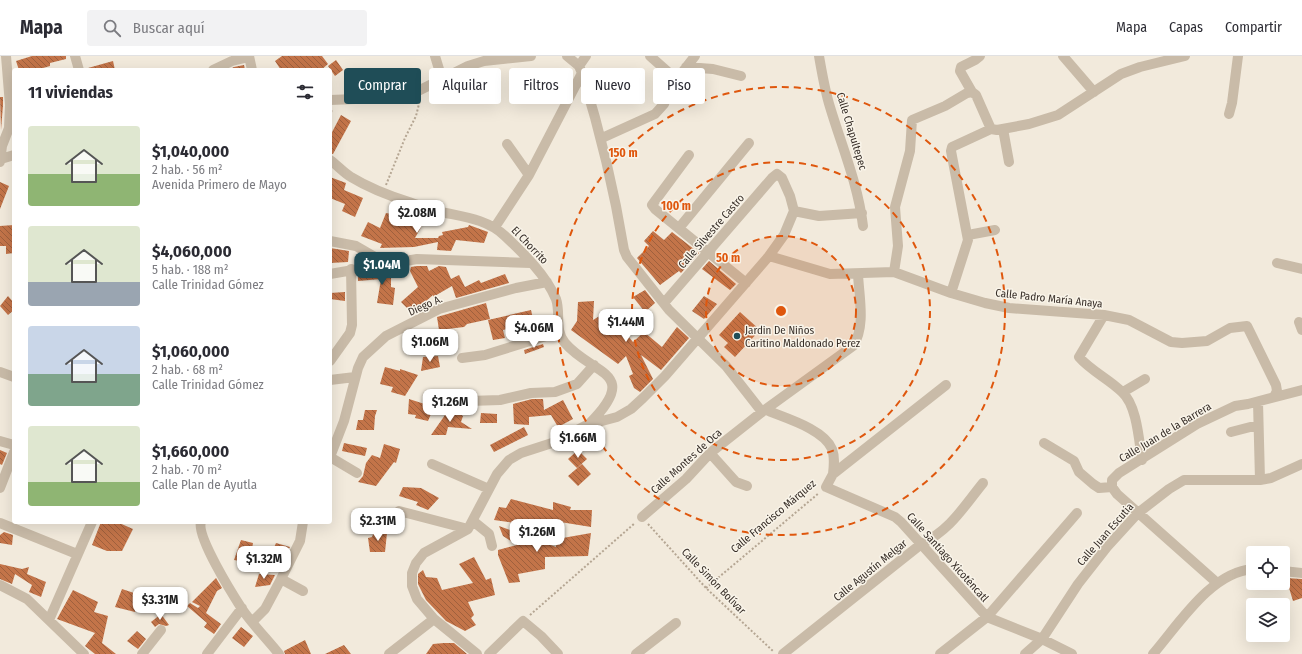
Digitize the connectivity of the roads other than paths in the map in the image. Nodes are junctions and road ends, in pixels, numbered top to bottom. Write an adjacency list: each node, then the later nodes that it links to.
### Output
1 (6, 56): 38 (street)
2 (75, 56): 17 (street)
3 (435, 56): 20 (street)
4 (531, 56): 15 (street)
5 (568, 56): 23 (street)
6 (586, 56): 23 (street)
7 (650, 56): 22 (street)
8 (695, 56): 16 (street)
9 (819, 56): 43 (street, Calle Chapultepec)
10 (980, 56): 26 (street)
11 (1063, 56): 27 (street)
12 (1181, 56): 27 (street)
13 (1238, 56): 30 (street)
14 (249, 57): 18 (street); 19 (street)
15 (479, 59): 21 (street)
16 (686, 67): 24 (street)
17 (78, 68)
18 (217, 68)
19 (252, 68)
20 (439, 68)
21 (462, 68)
22 (664, 68)
23 (580, 69): 33 (street); 41 (street)
24 (741, 76)
25 (429, 85): 28 (street)
26 (972, 92): 31 (street); 57 (street)
27 (1094, 92): 32 (street)
28 (332, 100)
29 (664, 104): 33 (street)
30 (1229, 114)
31 (991, 128): 32 (street); 48 (street)
32 (1003, 129): 40 (street)
33 (602, 138): 63 (street)
34 (749, 143): 46 (street)
35 (507, 144): 41 (street)
36 (689, 155): 46 (street)
37 (12, 156): 38 (street)
38 (1, 161)
39 (332, 162): 45 (street, El Chorrito)
40 (1009, 162)
41 (529, 175): 45 (street)
42 (794, 211): 43 (street); 50 (street, Calle Silvestre Castro); 51 (street)
43 (862, 213): 44 (street, Calle Chapultepec)
44 (863, 226)
45 (495, 227): 52 (street, El Chorrito)
46 (679, 228): 50 (street)
47 (995, 230): 48 (street)
48 (968, 235): 62 (street)
49 (332, 241): 54 (street)
50 (708, 253): 61 (street); 63 (street, Calle Silvestre Castro)
51 (769, 256): 59 (street, Calle Padro María Anaya); 61 (street)
52 (530, 262): 54 (street); 60 (street, El Chorrito)
53 (1277, 263): 56 (street)
54 (387, 264): 55 (street)
55 (351, 269): 58 (street); 67 (street)
56 (1302, 269)
57 (894, 272): 59 (street, Calle Padro María Anaya); 62 (street, Calle Padro María Anaya)
58 (332, 274)
59 (858, 274): 81 (street, Calle Montes de Oca)
60 (547, 282): 65 (street, El Chorrito); 72 (street, Diego A.)
61 (746, 283): 66 (street)
62 (951, 293): 64 (street, Calle Padro María Anaya)
63 (664, 303): 66 (street)
64 (1104, 315): 77 (street); 78 (street, Calle Padro María Anaya)
65 (559, 332): 68 (street); 69 (street, El Chorrito)
66 (699, 337): 81 (street); 83 (street)
67 (332, 358)
68 (462, 358)
69 (594, 365): 79 (street); 83 (street, El Chorrito)
70 (0, 372): 71 (street)
71 (12, 376)
72 (355, 377): 74 (street); 84 (street, Diego A.)
73 (1145, 379): 77 (street)
74 (332, 380)
75 (946, 385): 97 (street, Calle Francisco Márquez)
76 (1302, 390): 78 (street, Calle Juan de la Barrera)
77 (1123, 392): 93 (street)
78 (1274, 397): 80 (street, Calle Juan de la Barrera)
79 (469, 401)
80 (1258, 402): 82 (street); 93 (street, Calle Juan de la Barrera)
81 (764, 411): 90 (street, Calle Montes de Oca); 97 (street)
82 (1258, 425): 85 (street); 98 (street)
83 (587, 426): 104 (street)
84 (335, 431): 89 (street, Diego A.)
85 (1231, 432)
86 (0, 441): 88 (street)
87 (1044, 443): 100 (street)
88 (12, 444)
89 (332, 447)
90 (710, 453): 101 (street); 108 (street, Calle Montes de Oca)
91 (12, 457): 103 (street)
92 (332, 458): 96 (street)
93 (1142, 460): 100 (street, Calle Juan de la Barrera)
94 (432, 464): 104 (street)
95 (1302, 464): 98 (street, Calle Juan Escutia)
96 (357, 473)
97 (833, 474): 102 (street, Calle Francisco Márquez)
98 (1260, 480): 107 (street, Calle Juan Escutia)
99 (983, 483): 114 (street, Calle Agustín Melgar)
100 (1112, 483): 107 (street)
101 (747, 486)
102 (826, 487): 114 (street, Calle Santiago Xicoténcatl)
103 (0, 488)
104 (490, 489): 113 (street)
105 (400, 511): 113 (street)
106 (1077, 513): 125 (street)
107 (1138, 513): 121 (street); 131 (street, Calle Juan Escutia)
108 (642, 517)
109 (0, 523): 116 (street)
110 (91, 524): 116 (street)
111 (200, 524): 124 (street)
112 (303, 524): 120 (street)
113 (470, 525): 115 (street); 126 (street)
114 (920, 545): 125 (street, Calle Santiago Xicoténcatl); 141 (street, Calle Agustín Melgar)
115 (492, 546)
116 (77, 554): 127 (street)
117 (1246, 570): 121 (street)
118 (1290, 572): 119 (street)
119 (1302, 573)
120 (281, 579): 123 (street); 128 (street)
121 (1216, 582): 145 (street)
122 (0, 585): 127 (street)
123 (304, 591)
124 (242, 608): 128 (street); 134 (street)
125 (987, 617): 131 (street, Calle Santiago Xicoténcatl); 142 (street)
126 (434, 619): 136 (street); 137 (street)
127 (49, 620): 132 (street)
128 (252, 622): 135 (street)
129 (676, 623): 140 (street)
130 (161, 630): 133 (street)
131 (1042, 639): 143 (street, Calle Juan Escutia); 144 (street, Calle Santiago Xicoténcatl)
132 (84, 654)
133 (142, 654)
134 (207, 654)
135 (279, 654)
136 (389, 654)
137 (477, 654)
138 (489, 654): 139 (street)
139 (558, 654)
140 (636, 654)
141 (784, 654)
142 (940, 654)
143 (1025, 654)
144 (1072, 654)
145 (1153, 654)

